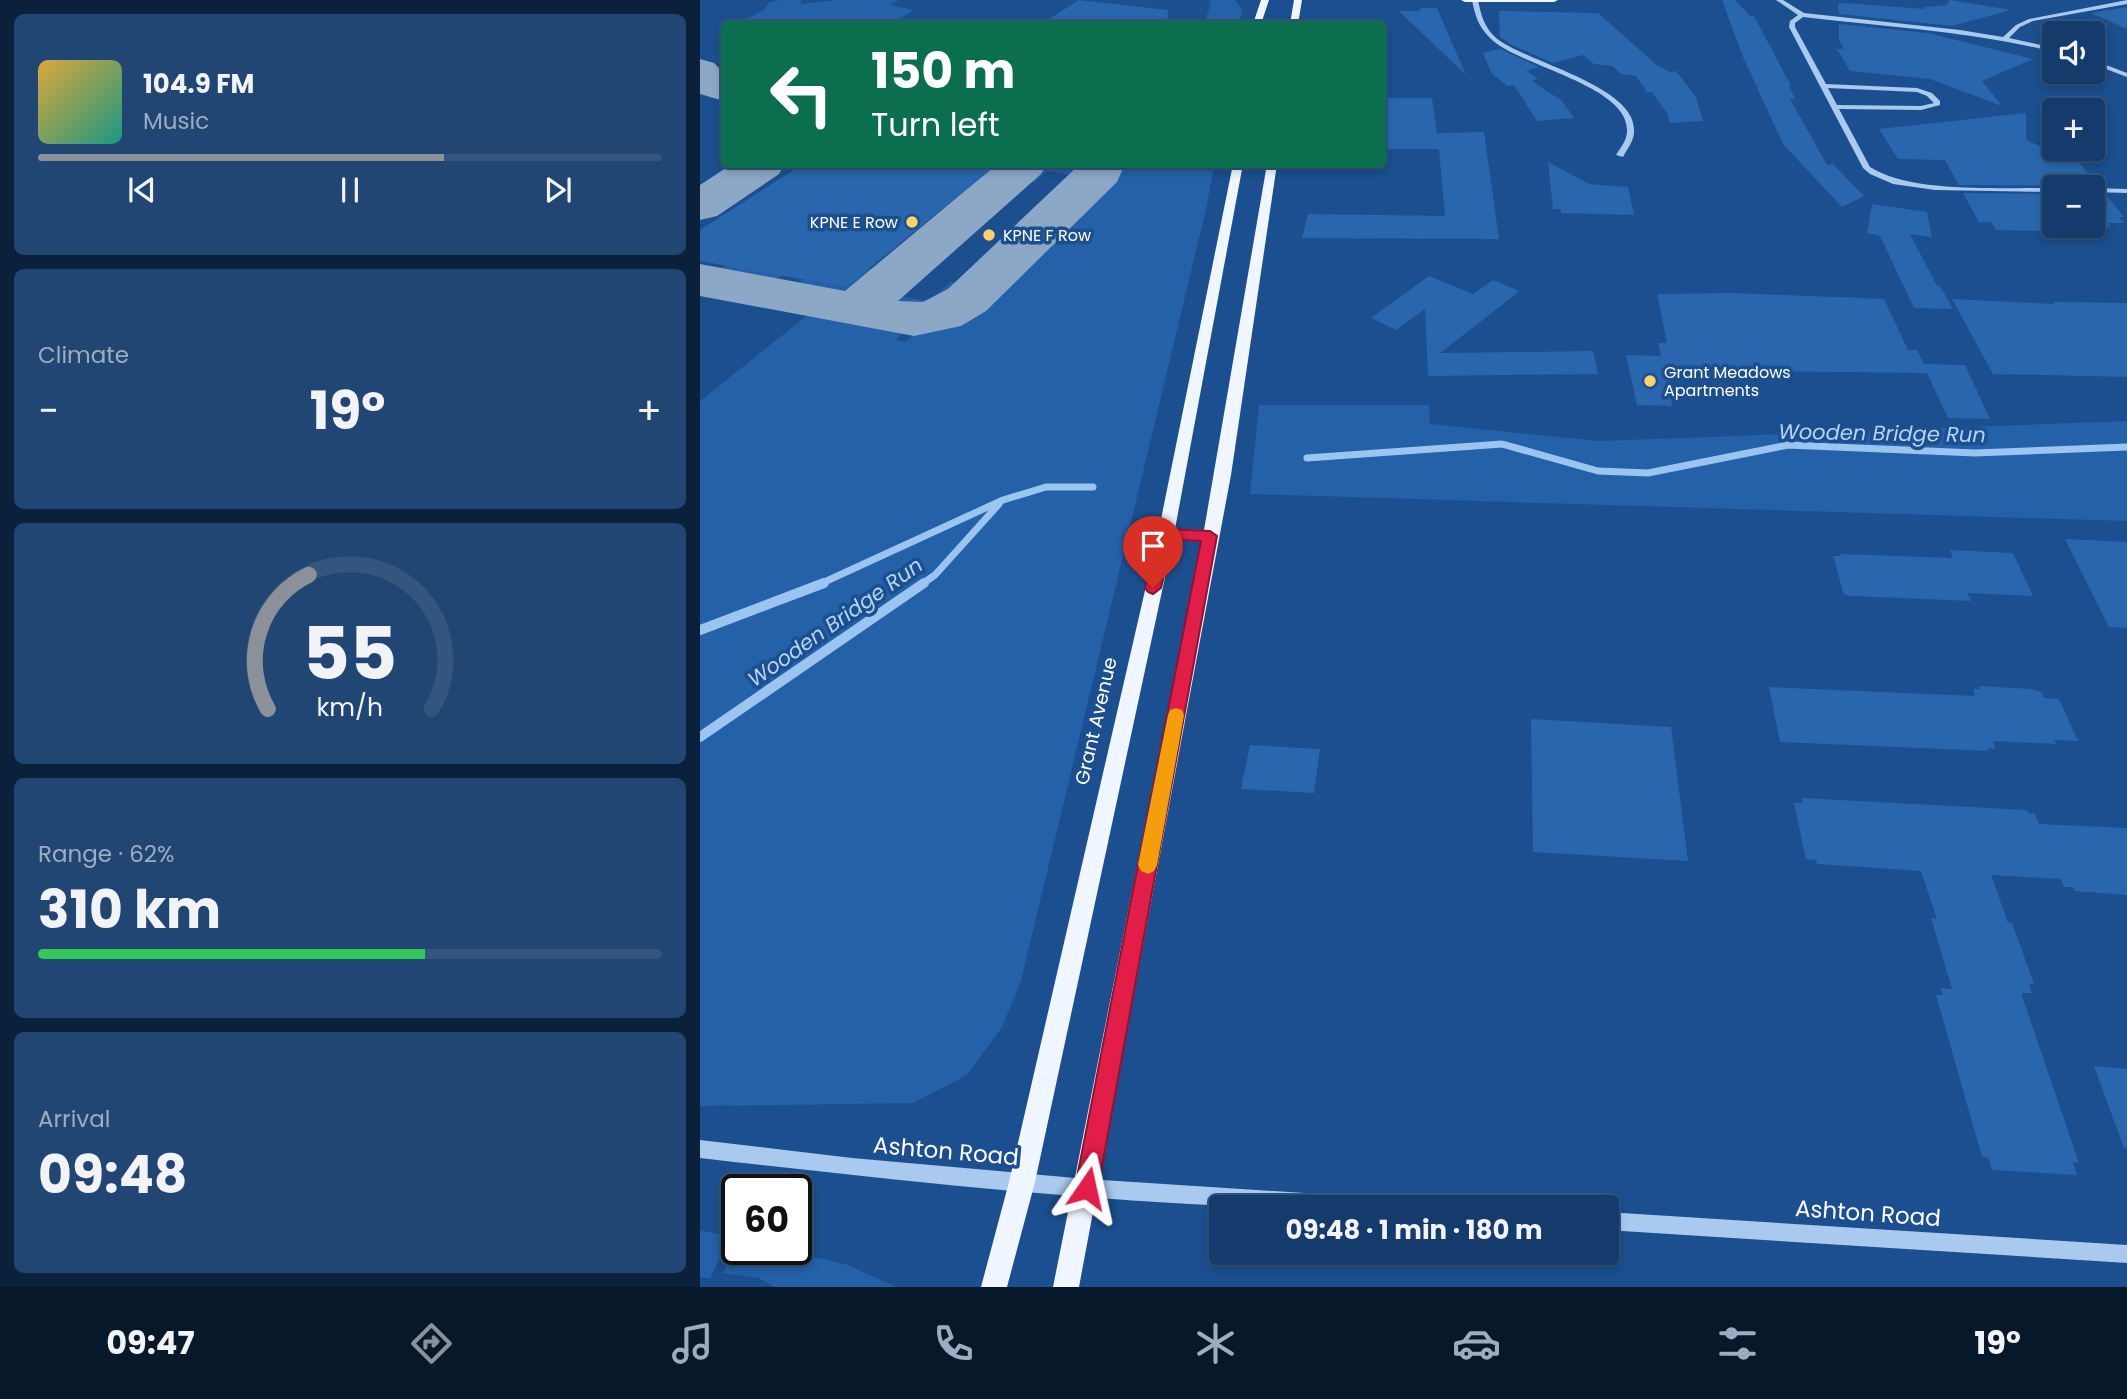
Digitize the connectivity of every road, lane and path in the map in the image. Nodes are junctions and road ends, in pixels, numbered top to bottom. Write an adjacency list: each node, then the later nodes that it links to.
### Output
1 (1265, 0): 9 (main road)
2 (1465, 0): 3 (main road)
3 (1475, 0): 4 (main road); 17 (street)
4 (1554, 0)
5 (1779, 0): 8 (street)
6 (1299, 1): 10 (main road)
7 (2127, 2): 11 (street)
8 (1802, 15): 11 (street); 15 (street)
9 (1258, 21)
10 (1295, 21)
11 (2005, 38): 12 (street)
12 (2042, 47)
13 (2105, 67): 14 (street)
14 (2127, 75)
15 (1825, 86): 16 (street); 16 (street)
16 (1835, 107): 20 (street)
17 (1619, 155)
18 (1237, 168): 23 (main road, Grant Avenue)
19 (1271, 168): 24 (main road)
20 (2042, 190)
21 (2105, 190): 22 (street)
22 (2127, 191)
23 (1166, 534): 24 (main road); 26 (main road, Grant Avenue)
24 (1210, 536): 27 (main road)
25 (700, 1149): 26 (street, Ashton Road)
26 (1022, 1182): 27 (street, Ashton Road); 31 (main road, Grant Avenue)
27 (1087, 1188): 28 (street, Ashton Road); 32 (main road)
28 (1209, 1196)
29 (1619, 1222): 30 (street, Ashton Road)
30 (2127, 1254)
31 (995, 1287)
32 (1066, 1287)

